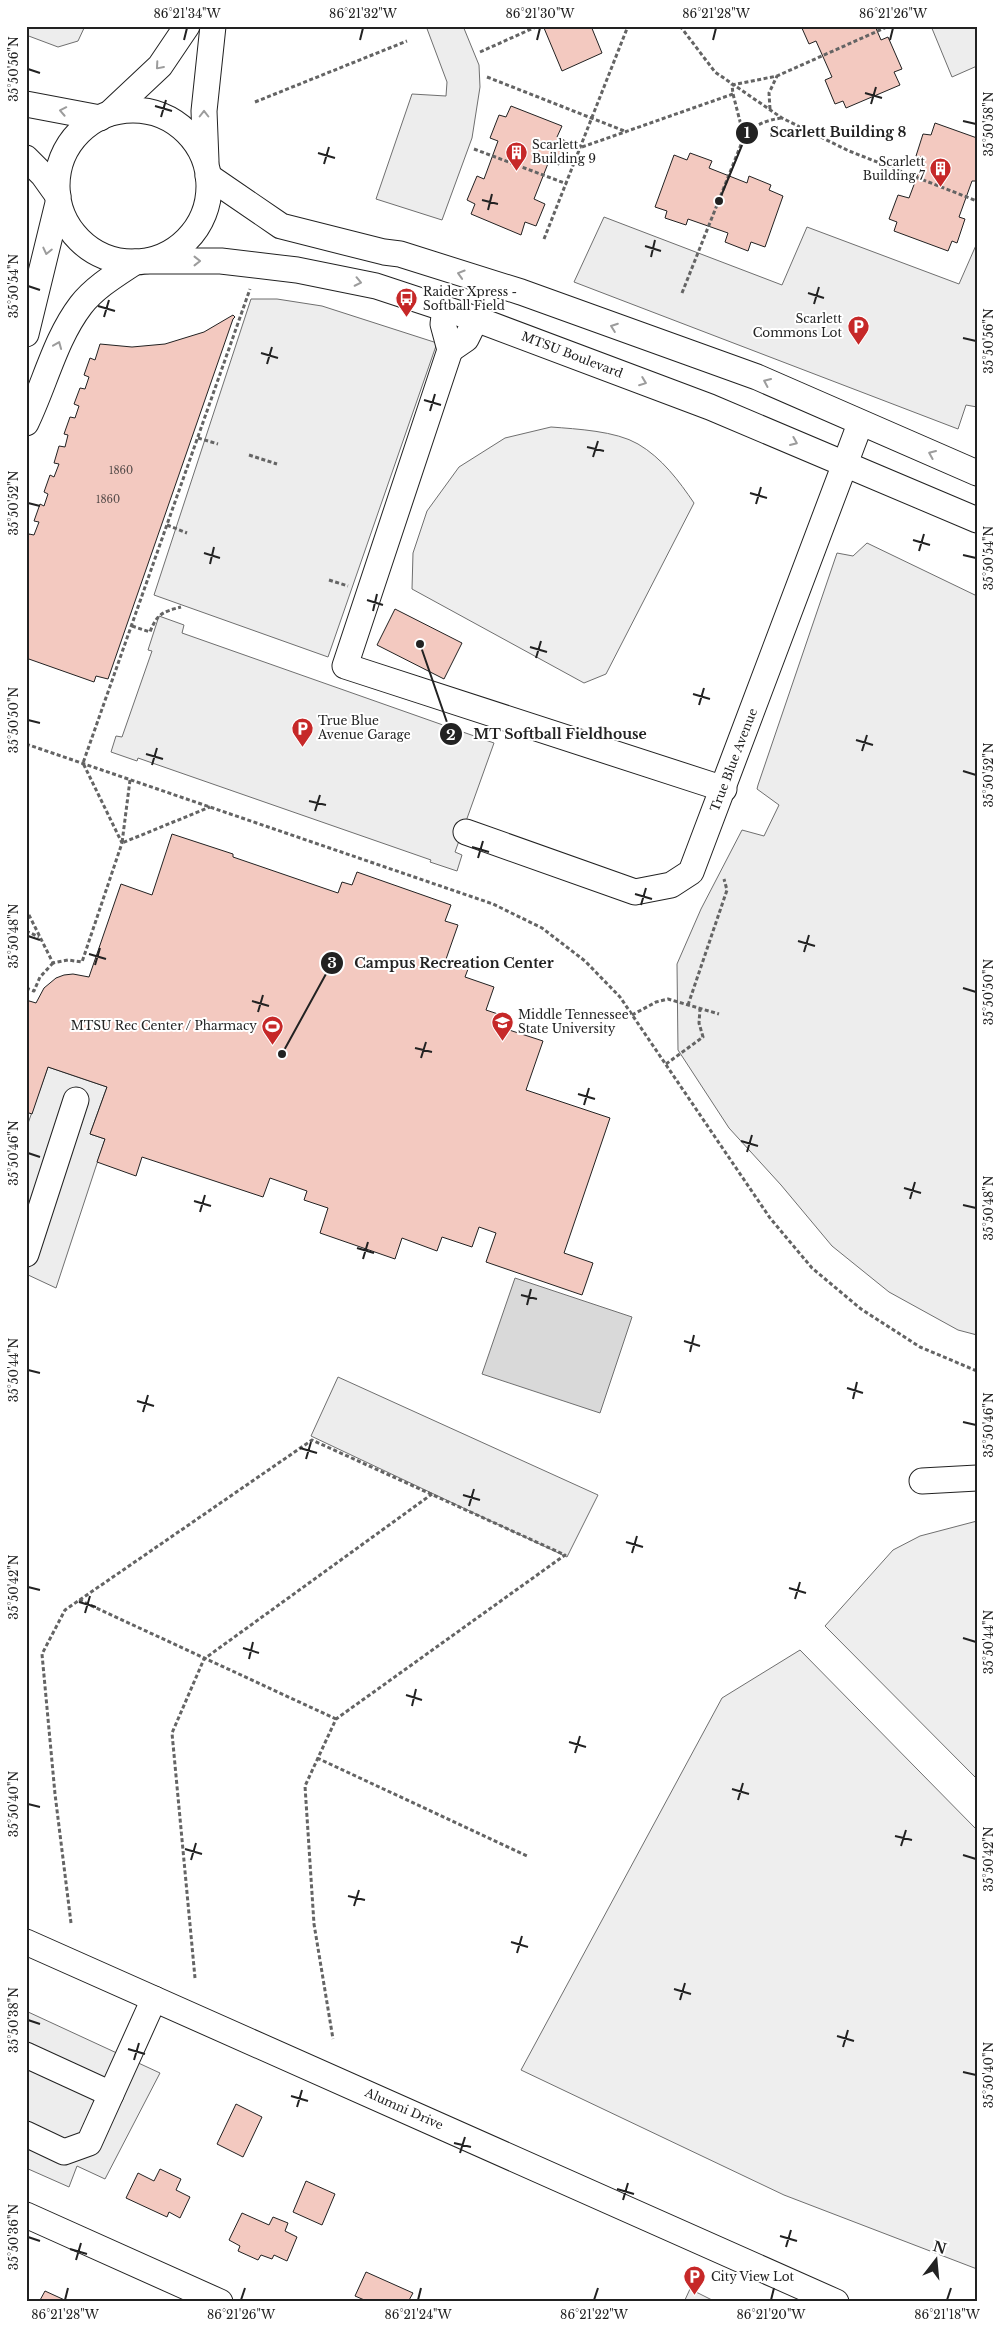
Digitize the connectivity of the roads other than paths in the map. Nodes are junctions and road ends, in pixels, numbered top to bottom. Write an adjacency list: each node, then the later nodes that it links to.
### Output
1 (187, 26): 4 (street, one-way to 4)
2 (214, 26): 6 (street, one-way to 2)
3 (26, 104): 4 (street, one-way to 3)
4 (105, 115): 6 (street); 7 (street)
5 (26, 158): 7 (street)
6 (207, 170): 8 (street); 14 (street, one-way to 6)
7 (58, 200): 8 (street); 11 (street, one-way to 11)
8 (142, 262): 9 (street, MTSU Boulevard, one-way to 9); 13 (street, one-way to 8)
9 (445, 309): 10 (street, MTSU Boulevard); 12 (street)
10 (476, 319): 12 (street); 15 (street, MTSU Boulevard, one-way to 15)
11 (26, 334)
12 (450, 350): 18 (street)
13 (26, 423)
14 (860, 424): 15 (street, True Blue Avenue); 16 (street, one-way to 14)
15 (845, 464): 17 (street, MTSU Boulevard); 18 (street, True Blue Avenue)
16 (977, 473)
17 (977, 520)
18 (724, 789): 19 (street, True Blue Avenue)
19 (466, 832)
20 (76, 1100): 21 (street)
21 (26, 1254)
22 (977, 1478): 23 (street)
23 (922, 1481)
24 (26, 1942): 25 (street, Alumni Drive)
25 (154, 1998): 27 (street); 31 (street, Alumni Drive)
26 (26, 2055): 27 (street)
27 (111, 2094): 28 (street)
28 (26, 2134)
29 (26, 2216): 30 (street)
30 (220, 2302)
31 (836, 2302)

